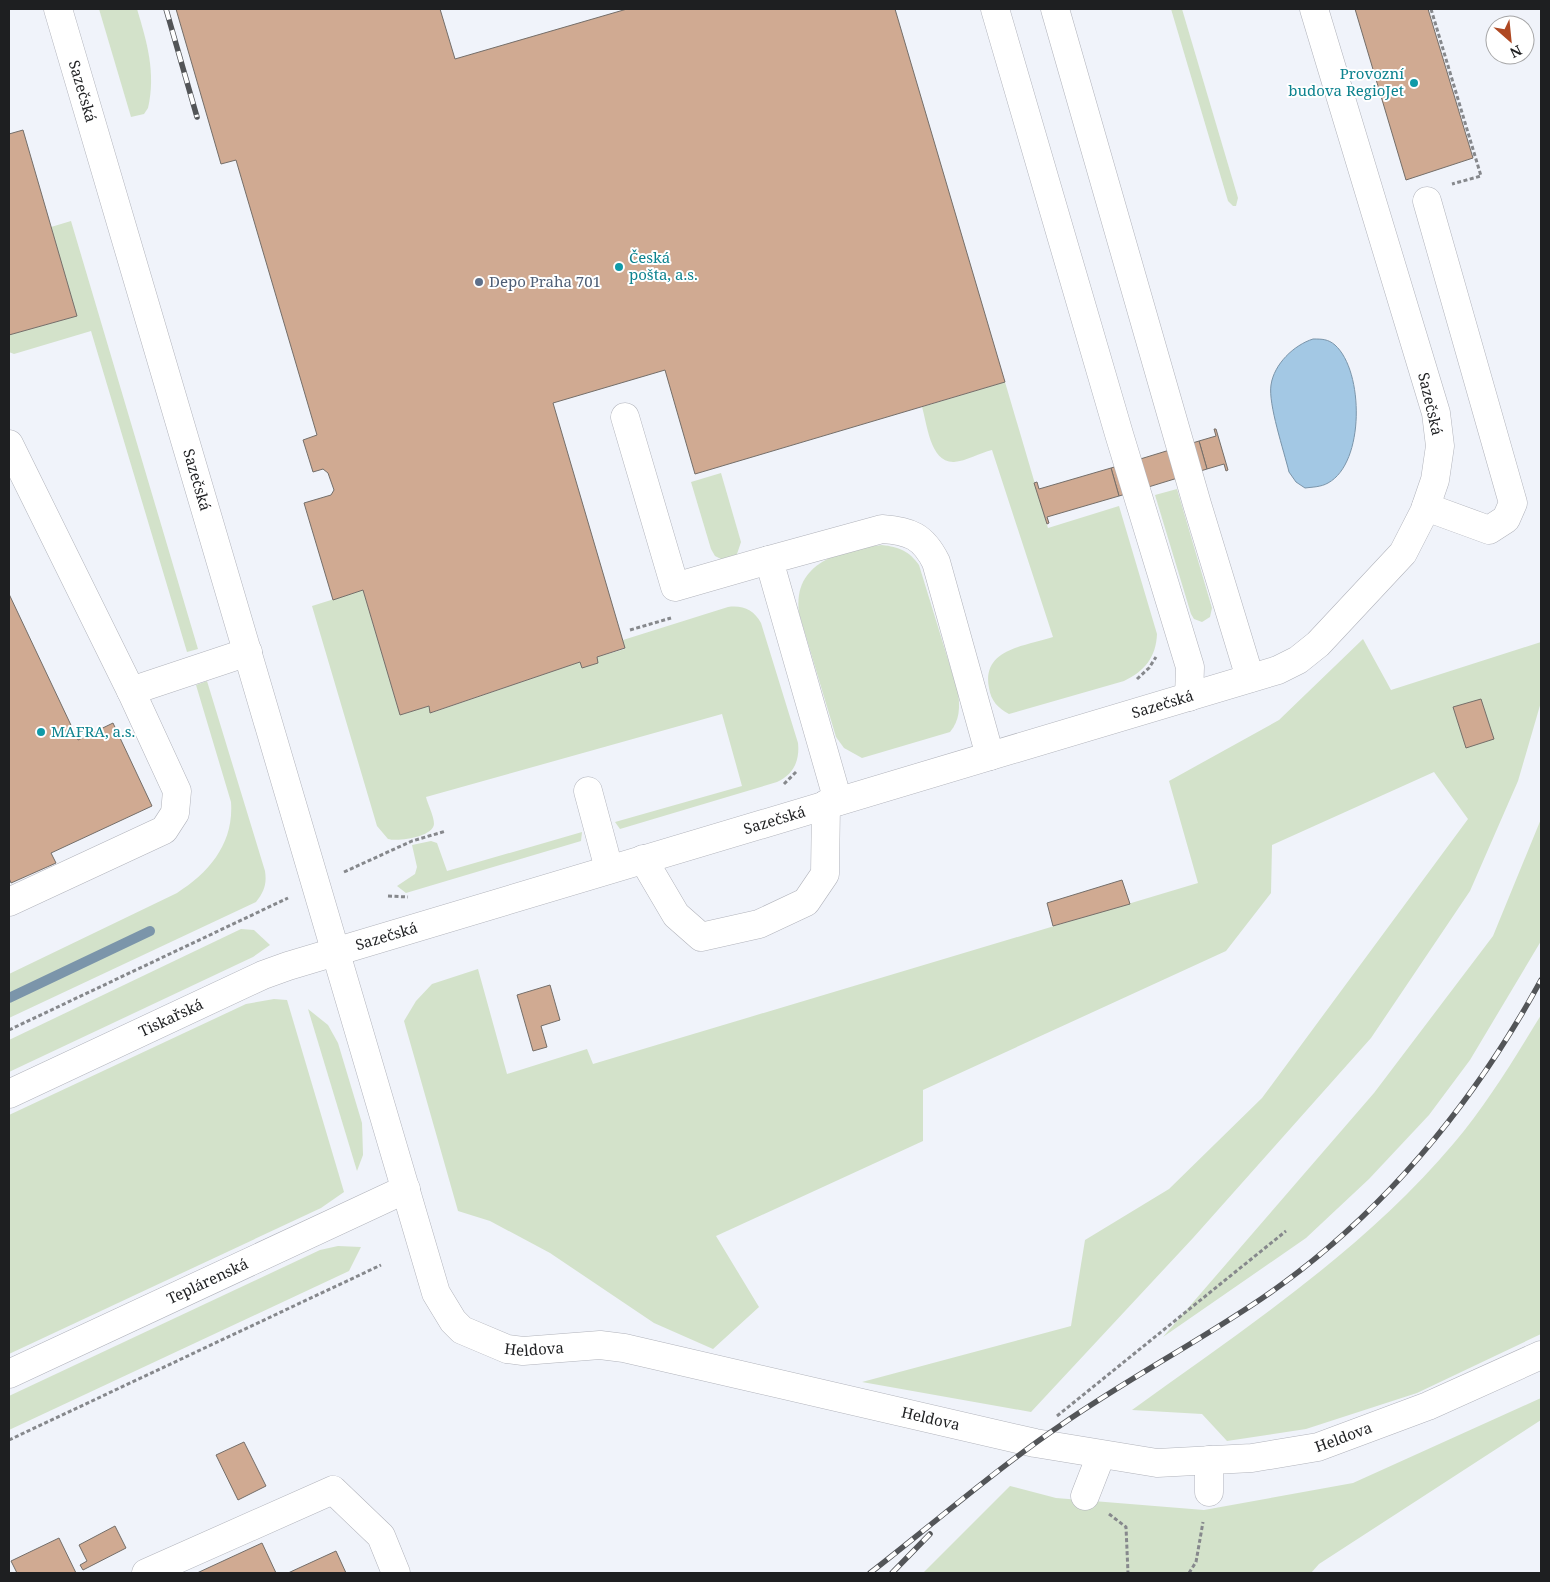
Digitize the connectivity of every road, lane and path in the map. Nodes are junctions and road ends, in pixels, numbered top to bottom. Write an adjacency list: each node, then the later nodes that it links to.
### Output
1 (58, 9): 13 (street, Sazečská)
2 (995, 9): 18 (street)
3 (1055, 9): 15 (street)
4 (1314, 9): 9 (street, Sazečská)
5 (1431, 9): 6 (path)
6 (1427, 201): 9 (street)
7 (625, 417): 10 (street)
8 (9, 444): 17 (street)
9 (1426, 507): 15 (street, Sazečská)
10 (769, 560): 19 (street); 23 (street)
11 (674, 617): 12 (path)
12 (630, 630)
13 (248, 652): 17 (street); 30 (street, Sazečská)
14 (1157, 654): 16 (path)
15 (1250, 678): 18 (street, Sazečská)
16 (1133, 682)
17 (131, 691): 29 (street)
18 (1188, 697): 19 (street, Sazečská)
19 (990, 756): 23 (street, Sazečská)
20 (800, 768): 21 (path)
21 (779, 787)
22 (588, 791): 26 (street)
23 (832, 803): 25 (street, Sazečská); 25 (street)
24 (446, 831): 27 (path)
25 (643, 859): 26 (street, Sazečská)
26 (609, 869): 30 (street, Sazečská)
27 (341, 873)
28 (282, 901): 31 (path)
29 (9, 902)
30 (336, 950): 32 (street, Tiskařská); 33 (street, Sazečská)
31 (9, 1030)
32 (9, 1094)
33 (406, 1189): 37 (street, Teplárenská); 39 (street, Heldova)
34 (1286, 1231): 39 (path)
35 (381, 1265): 38 (path)
36 (1541, 1355): 41 (street, Heldova)
37 (9, 1374)
38 (9, 1440)
39 (1027, 1440): 40 (street, Heldova)
40 (1101, 1456): 41 (street, Heldova); 43 (street)
41 (1209, 1460): 42 (street)
42 (1208, 1492): 47 (path)
43 (1085, 1496): 46 (path)
44 (146, 1573): 45 (street)
45 (396, 1573)
46 (1128, 1573)
47 (1189, 1573)

